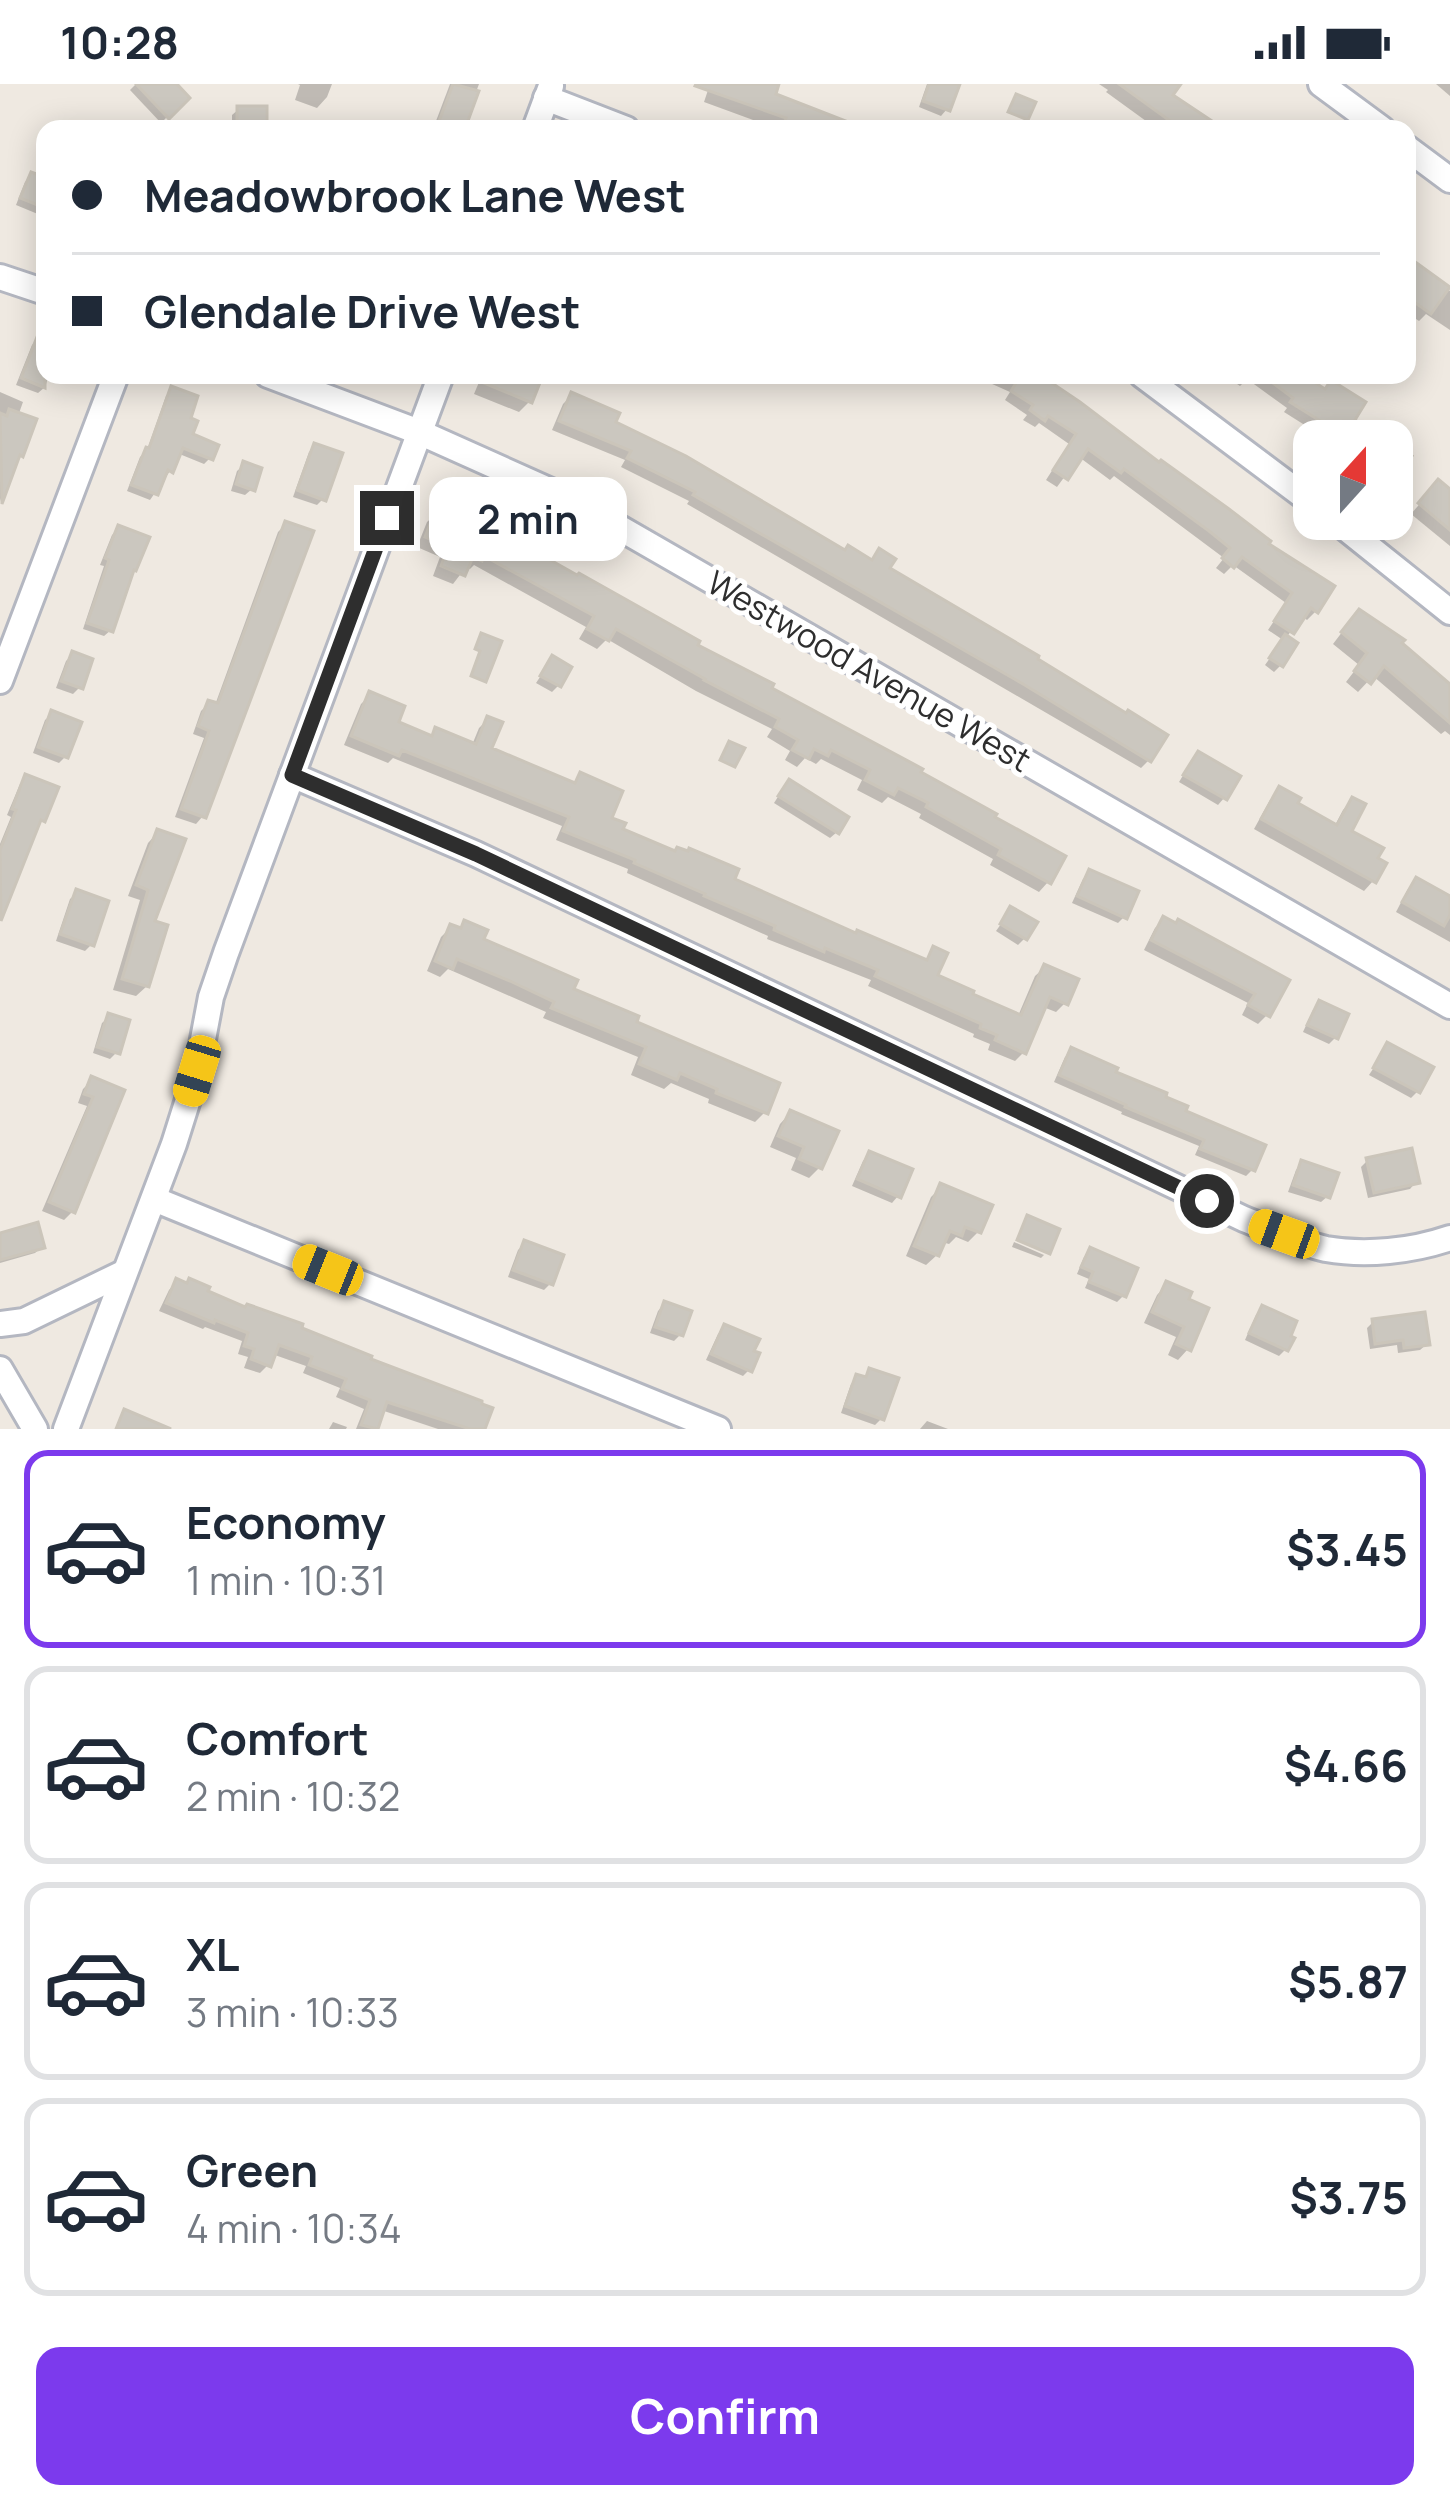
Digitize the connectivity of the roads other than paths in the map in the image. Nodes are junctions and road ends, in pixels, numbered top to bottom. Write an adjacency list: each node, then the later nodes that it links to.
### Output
1 (1321, 84): 5 (street)
2 (549, 91): 3 (street); 4 (street)
3 (538, 120)
4 (608, 120)
5 (1370, 120)
6 (1416, 155): 7 (street)
7 (1450, 180)
8 (0, 277): 9 (street)
9 (36, 289)
10 (113, 384): 18 (street)
11 (292, 384): 14 (street, Westwood Avenue West)
12 (438, 384): 14 (street)
13 (1154, 384): 15 (street)
14 (419, 432): 19 (street); 20 (street, Westwood Avenue West)
15 (1293, 488)
16 (1360, 540): 17 (street)
17 (1450, 612)
18 (0, 681)
19 (292, 775): 21 (street); 22 (street)
20 (1450, 1006)
21 (154, 1199): 23 (street); 28 (street)
22 (1450, 1238)
23 (123, 1274): 24 (street); 27 (street)
24 (0, 1324)
25 (0, 1369): 26 (street)
26 (34, 1429)
27 (66, 1429)
28 (718, 1429)

